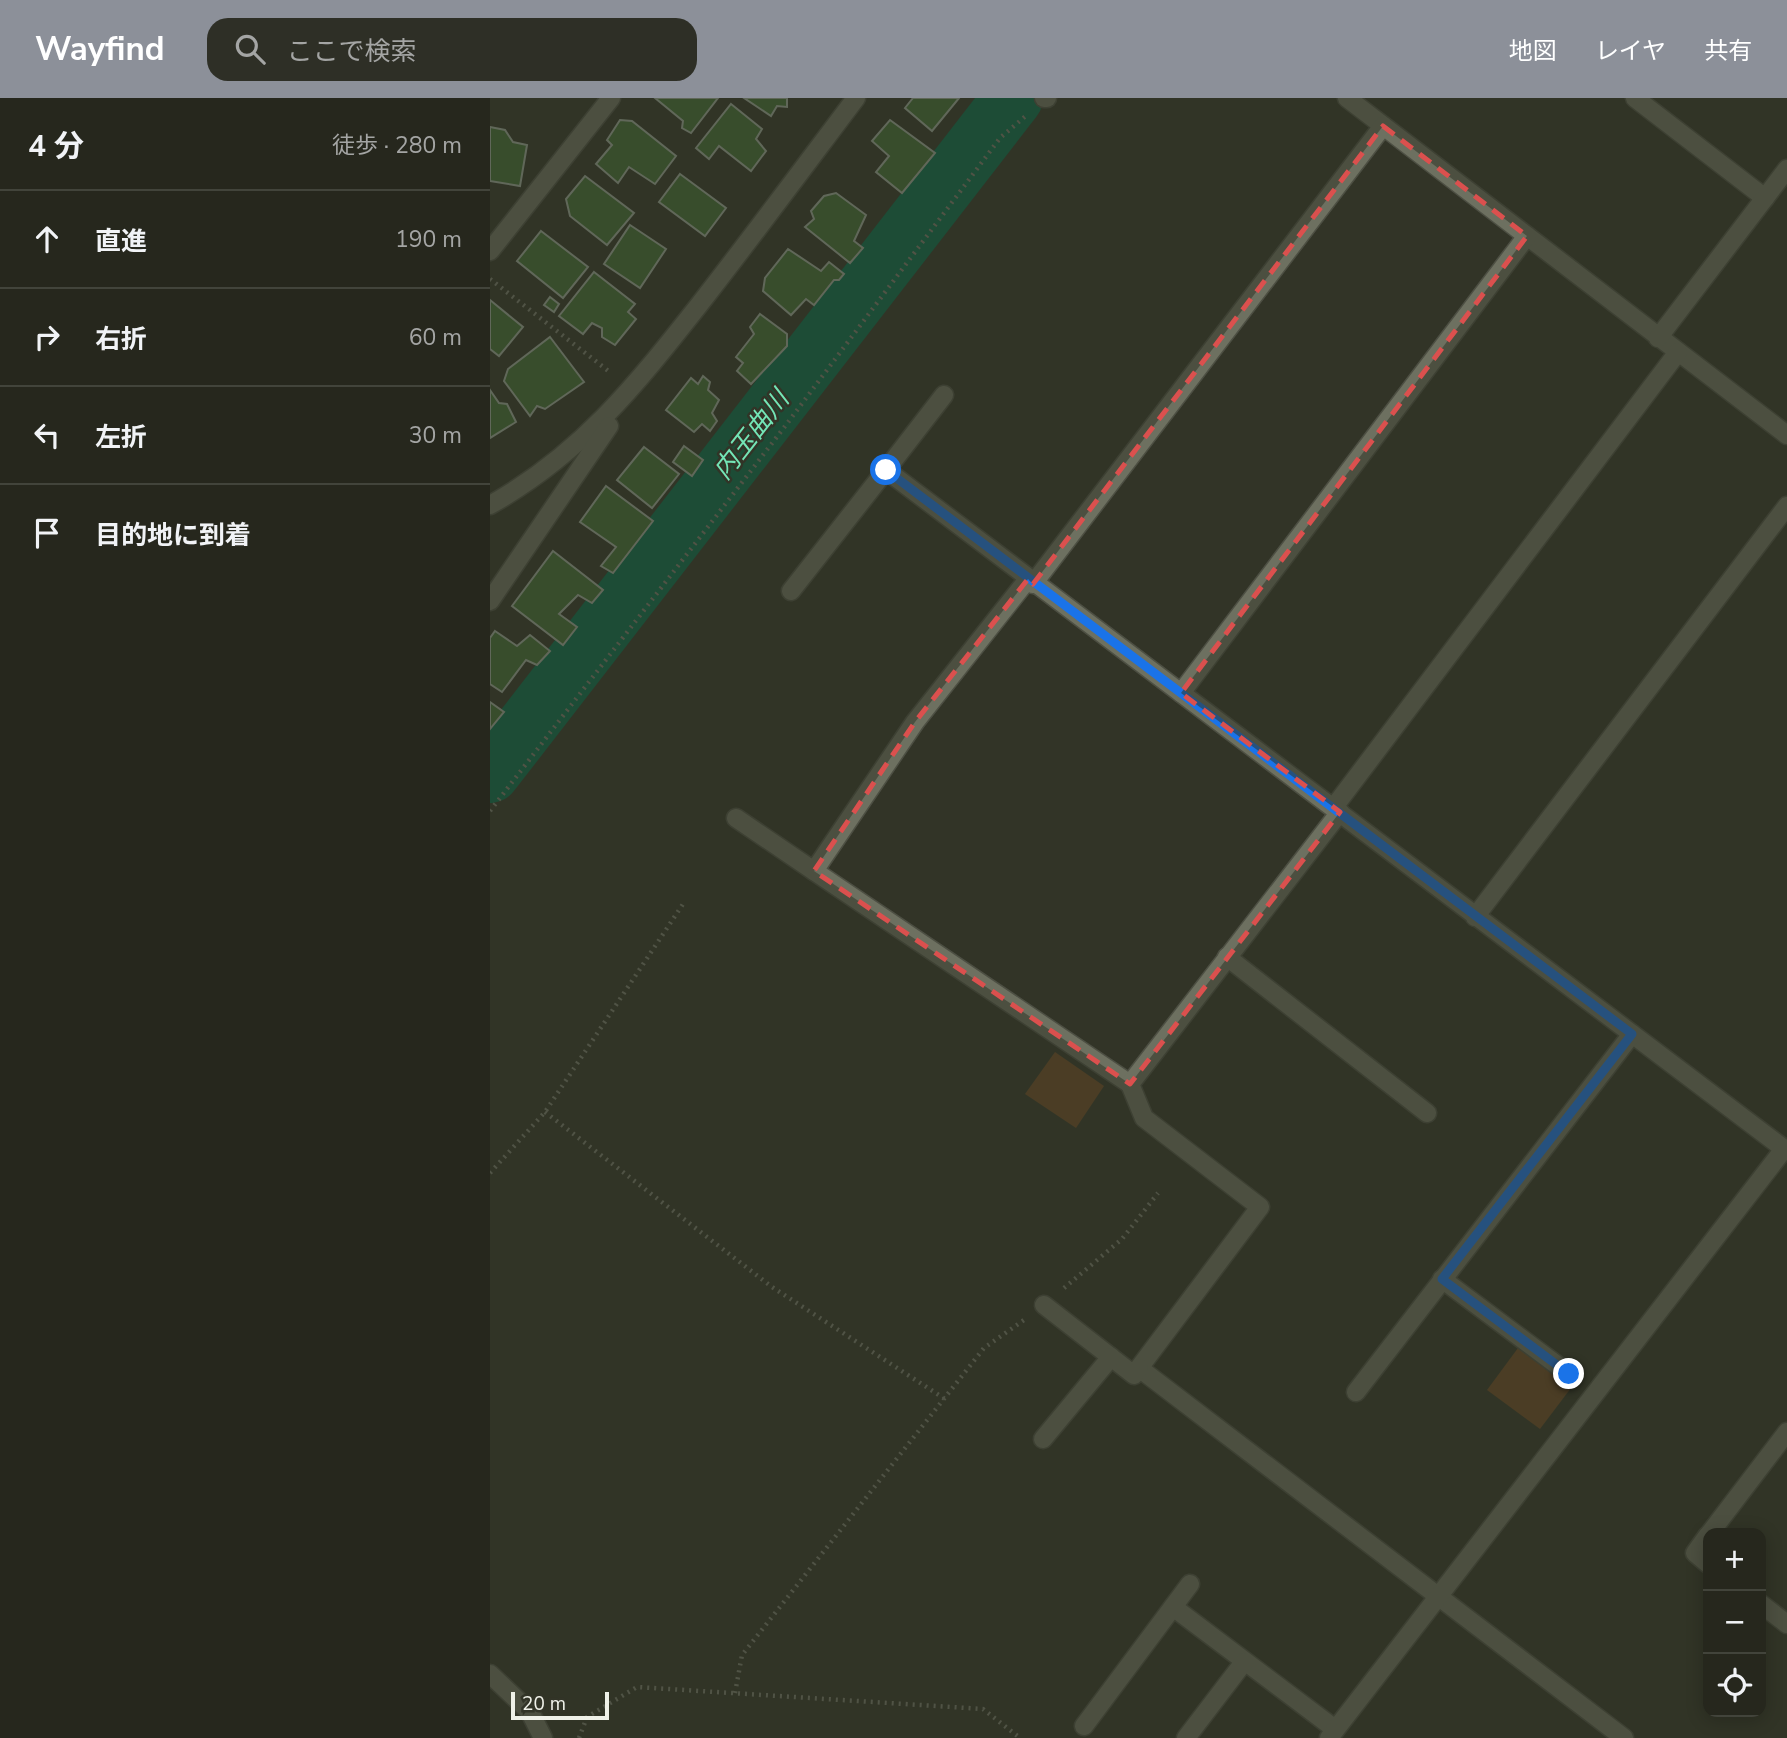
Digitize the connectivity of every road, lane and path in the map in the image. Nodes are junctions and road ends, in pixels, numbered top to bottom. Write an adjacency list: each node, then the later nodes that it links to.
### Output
1 (611, 98): 10 (street)
2 (856, 98): 15 (street)
3 (1347, 98): 6 (street)
4 (1635, 98): 8 (street)
5 (1046, 99): 26 (path)
6 (1383, 126): 9 (street); 21 (street)
7 (1787, 169): 8 (street)
8 (1765, 198): 12 (street)
9 (1527, 236): 12 (street); 24 (street)
10 (490, 251)
11 (490, 279): 14 (path)
12 (1658, 338): 13 (street)
13 (1678, 352): 17 (street); 25 (street)
14 (611, 373)
15 (642, 376): 19 (street); 23 (street)
16 (944, 395): 18 (street)
17 (1787, 435)
18 (886, 470): 21 (street); 22 (street)
19 (490, 505)
20 (1787, 506): 30 (street)
21 (1030, 581): 24 (street); 28 (street)
22 (791, 591)
23 (492, 592)
24 (1181, 693): 25 (street)
25 (1337, 809): 30 (street); 31 (street)
26 (490, 811)
27 (736, 818): 28 (street)
28 (814, 871): 33 (street)
29 (685, 901): 34 (path)
30 (1475, 918): 32 (street)
31 (1227, 957): 33 (street); 35 (street)
32 (1632, 1034): 36 (street); 39 (street)
33 (1129, 1084): 42 (street)
34 (545, 1112): 37 (path); 45 (path)
35 (1427, 1113)
36 (1785, 1150): 52 (street)
37 (490, 1173)
38 (1158, 1193): 40 (path)
39 (1442, 1279): 43 (street); 44 (street)
40 (1044, 1305): 41 (street); 45 (path)
41 (1111, 1357): 42 (street); 47 (street)
42 (1139, 1368): 52 (street)
43 (1569, 1374)
44 (1356, 1392)
45 (945, 1399): 58 (path)
46 (1787, 1432): 48 (street)
47 (1043, 1438)
48 (1714, 1528)
49 (1703, 1542): 50 (street)
50 (1703, 1560)
51 (1191, 1584): 53 (street)
52 (1440, 1598): 60 (street); 65 (street)
53 (1173, 1607): 56 (street); 59 (street)
54 (1766, 1608): 55 (street)
55 (1787, 1624)
56 (1244, 1662): 60 (street); 64 (street)
57 (490, 1674): 61 (street)
58 (735, 1693): 62 (path); 63 (path)
59 (1084, 1726)
60 (1332, 1735)
61 (543, 1738)
62 (579, 1738)
63 (1020, 1738)
64 (1186, 1738)
65 (1624, 1738)

